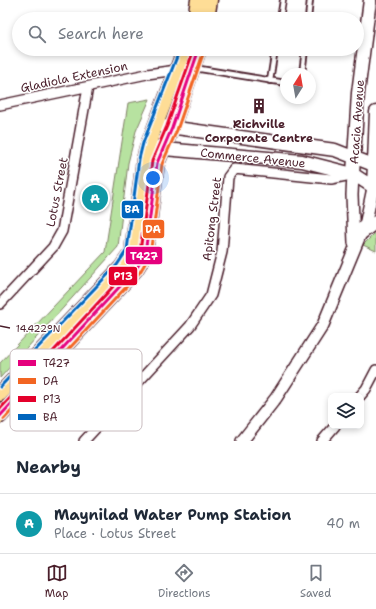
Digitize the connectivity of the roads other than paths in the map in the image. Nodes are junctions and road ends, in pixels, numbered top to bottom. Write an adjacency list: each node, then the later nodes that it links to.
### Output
1 (198, 0): 6 (main road)
2 (210, 0): 7 (main road)
3 (283, 0): 8 (lane)
4 (310, 0): 9 (lane)
5 (370, 0): 10 (main road, Acacia Avenue)
6 (195, 12)
7 (208, 12)
8 (281, 12)
9 (309, 12)
10 (364, 46)
11 (182, 56): 18 (main road)
12 (196, 56): 16 (main road)
13 (274, 56): 19 (lane)
14 (303, 56): 17 (lane)
15 (363, 56): 28 (main road, Acacia Avenue)
16 (192, 67): 19 (lane); 25 (main road)
17 (302, 68)
18 (176, 70): 21 (street, Gladiola Extension); 24 (main road)
19 (270, 81): 20 (lane)
20 (280, 82)
21 (88, 87): 22 (street, Gladiola Extension); 34 (street, Lotus Street)
22 (0, 105)
23 (376, 112): 29 (main road, Acacia Avenue)
24 (155, 125): 25 (main road, Commerce Avenue); 26 (main road)
25 (172, 128): 27 (main road); 28 (main road, Commerce Avenue)
26 (148, 145): 27 (main road, Commerce Avenue); 35 (main road)
27 (164, 149): 30 (main road, Commerce Avenue); 36 (main road)
28 (354, 156): 29 (main road, Commerce Avenue); 30 (main road, Acacia Avenue)
29 (375, 165): 31 (main road, Acacia Avenue)
30 (353, 174): 31 (main road, Commerce Avenue); 33 (street, Acacia Avenue); 38 (street, Apitong Street)
31 (374, 188): 33 (street, Acacia Avenue)
32 (376, 222): 33 (main road)
33 (357, 240): 48 (street, Acacia Avenue)
34 (0, 304)
35 (42, 349)
36 (62, 349)
37 (376, 370): 41 (street)
38 (142, 378)
39 (10, 382): 40 (main road)
40 (1, 391): 42 (street)
41 (362, 393)
42 (10, 398)
43 (10, 405): 44 (main road)
44 (0, 416)
45 (332, 429): 49 (street)
46 (93, 431): 47 (street, Apitong Street)
47 (84, 441)
48 (242, 441)
49 (322, 441)

